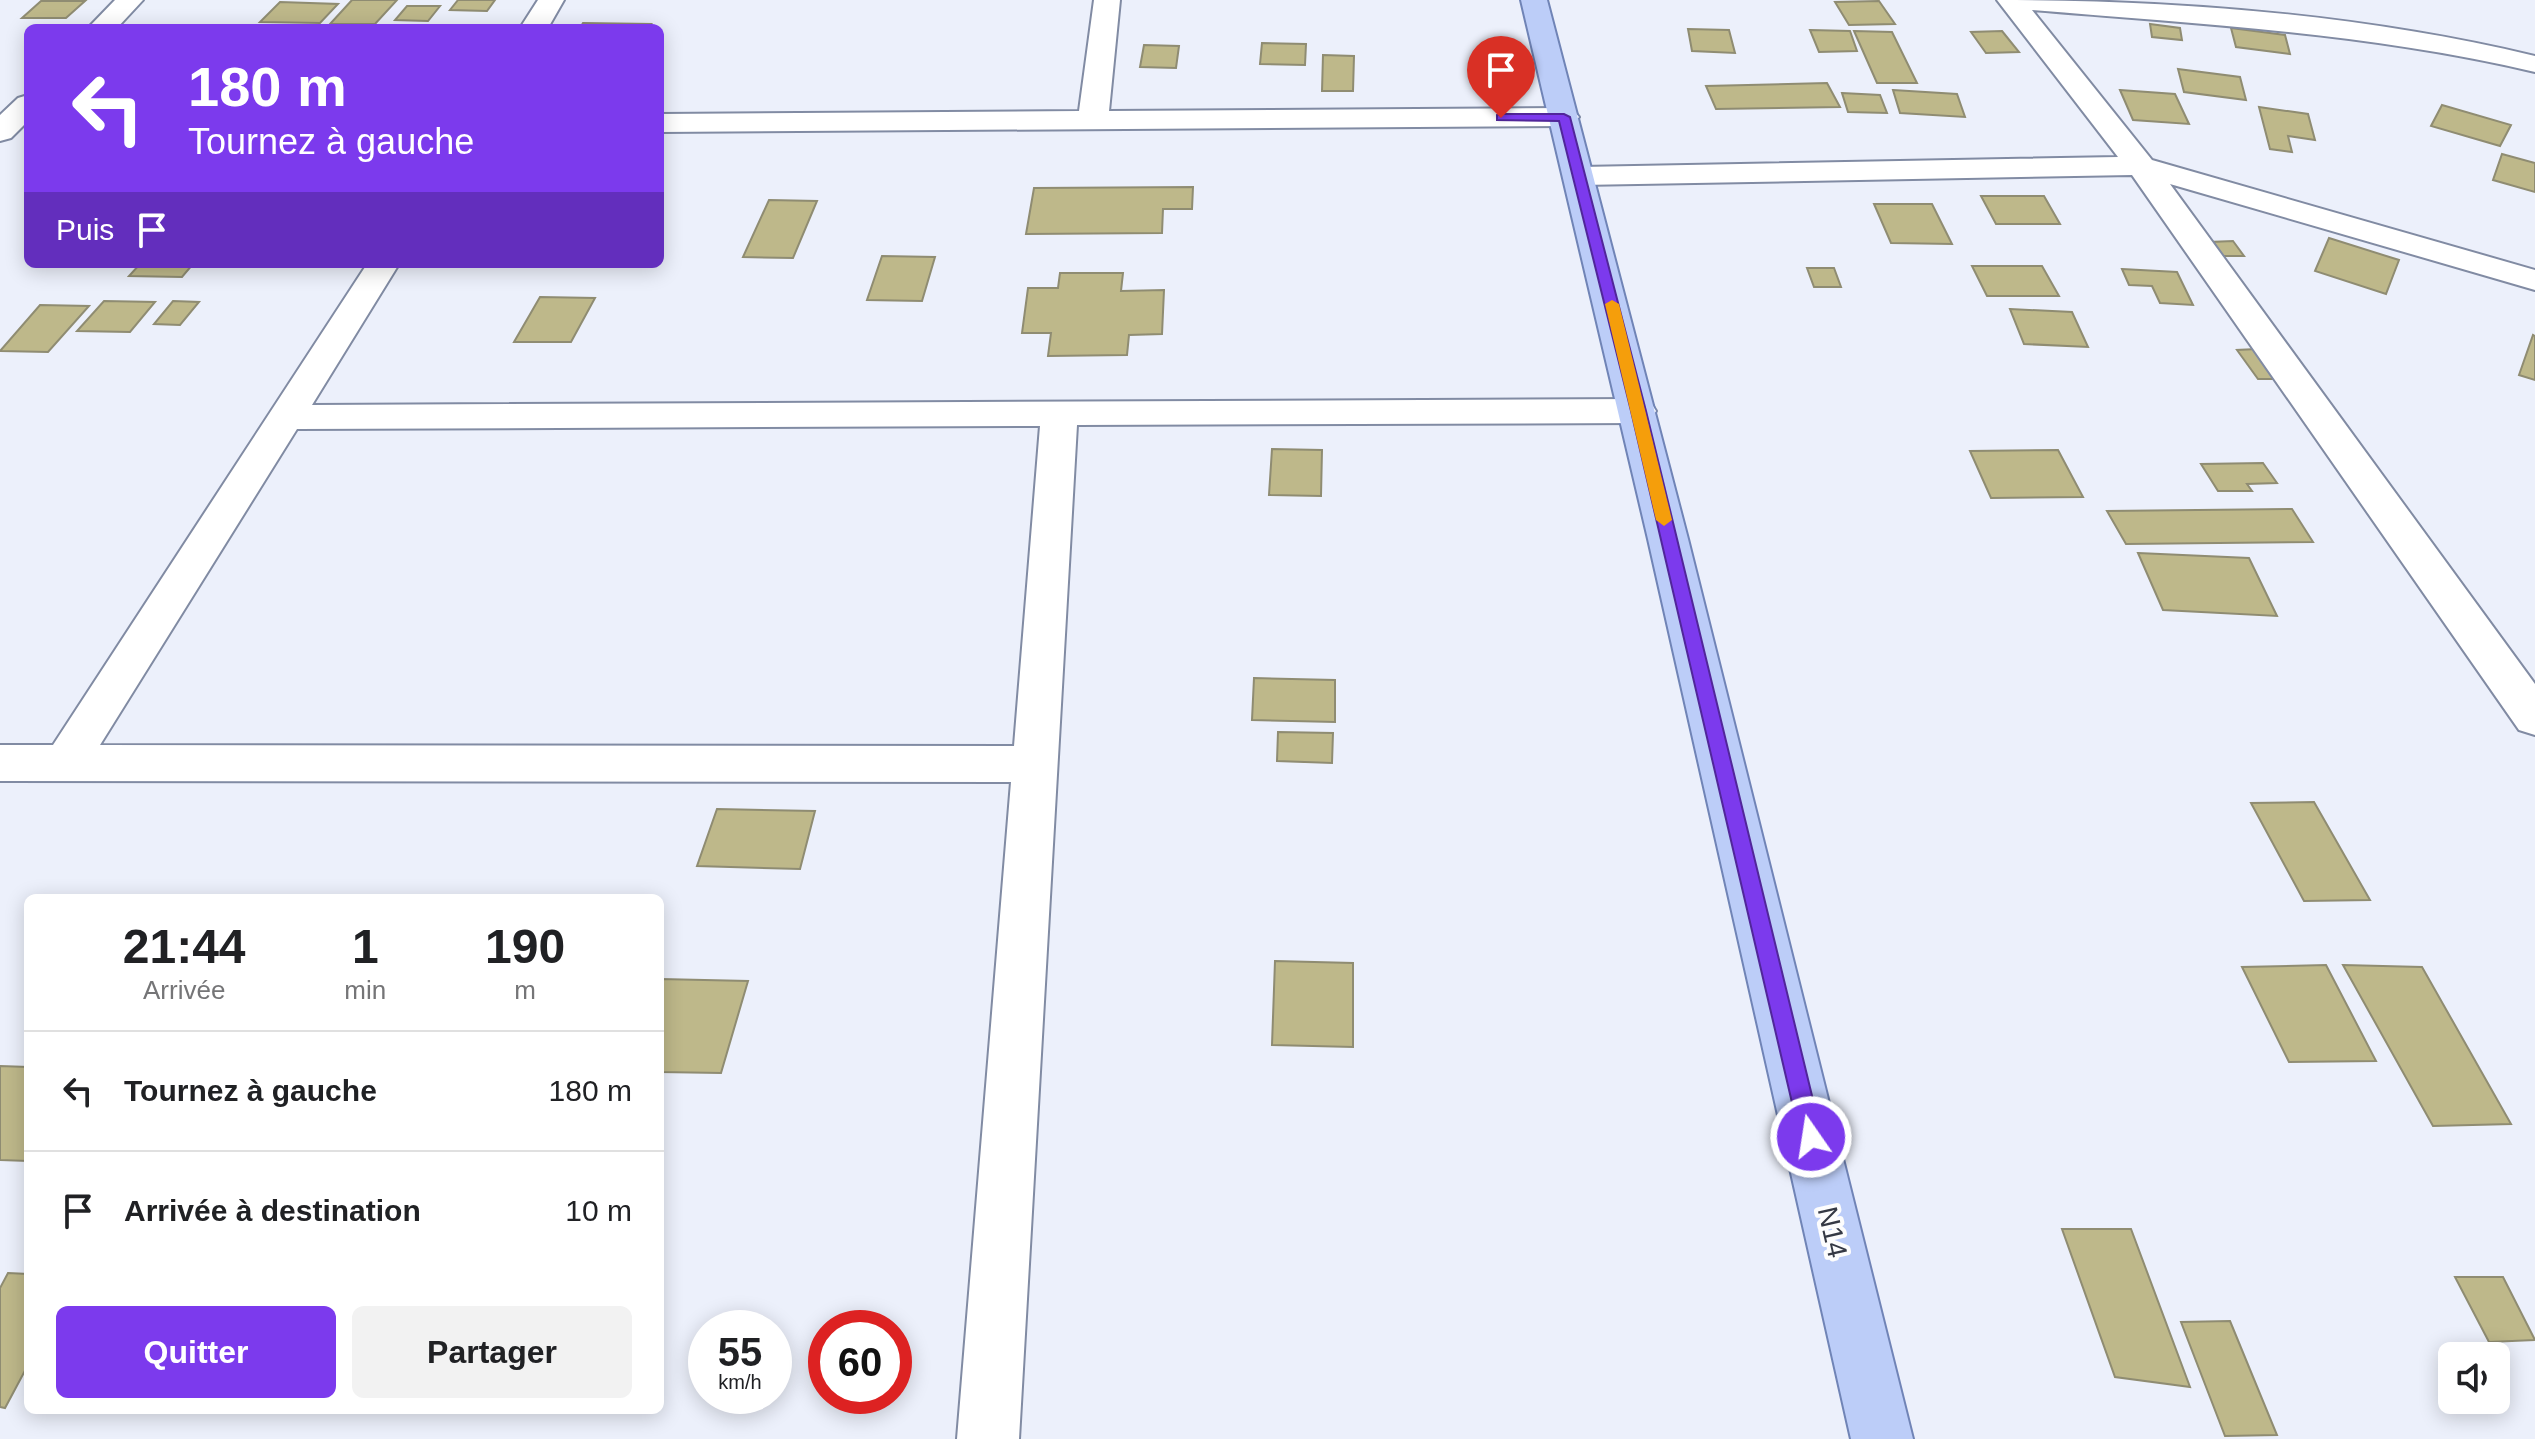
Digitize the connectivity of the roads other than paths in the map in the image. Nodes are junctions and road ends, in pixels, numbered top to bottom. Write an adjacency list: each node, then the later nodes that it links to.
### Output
1 (130, 0): 6 (street)
2 (551, 0): 7 (street)
3 (1107, 0): 11 (street)
4 (1534, 0): 10 (main road, N14)
5 (2010, 0): 8 (street); 14 (street)
6 (106, 24)
7 (536, 24)
8 (2535, 64)
9 (24, 110): 13 (street)
10 (1564, 117): 11 (street); 15 (main road, N14)
11 (1093, 121): 12 (street)
12 (664, 123)
13 (11, 129)
14 (2141, 166): 15 (street); 17 (street); 21 (street)
15 (1581, 176): 18 (main road, N14)
16 (380, 268): 20 (street)
17 (2535, 280)
18 (1638, 411): 19 (street); 26 (main road, N14)
19 (1059, 415): 20 (street); 24 (street)
20 (285, 417): 23 (street)
21 (2535, 718)
22 (0, 763): 23 (street)
23 (65, 763): 24 (street)
24 (1035, 764): 25 (street)
25 (988, 1439)
26 (1882, 1439)

